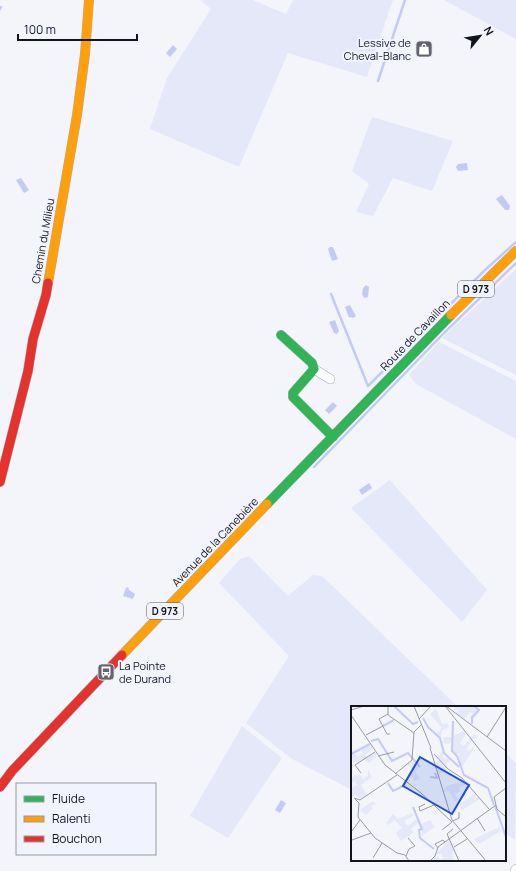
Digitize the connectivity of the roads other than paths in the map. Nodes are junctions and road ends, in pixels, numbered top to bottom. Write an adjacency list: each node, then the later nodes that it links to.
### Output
1 (89, 0): 7 (main road, Chemin du Milieu)
2 (516, 252): 6 (main road, Route de Cavaillon / D 973)
3 (281, 335): 4 (main road)
4 (314, 369): 5 (street); 6 (main road)
5 (330, 378)
6 (333, 437): 8 (main road, Avenue de la Canebière / D 973)
7 (0, 482)
8 (0, 787)

